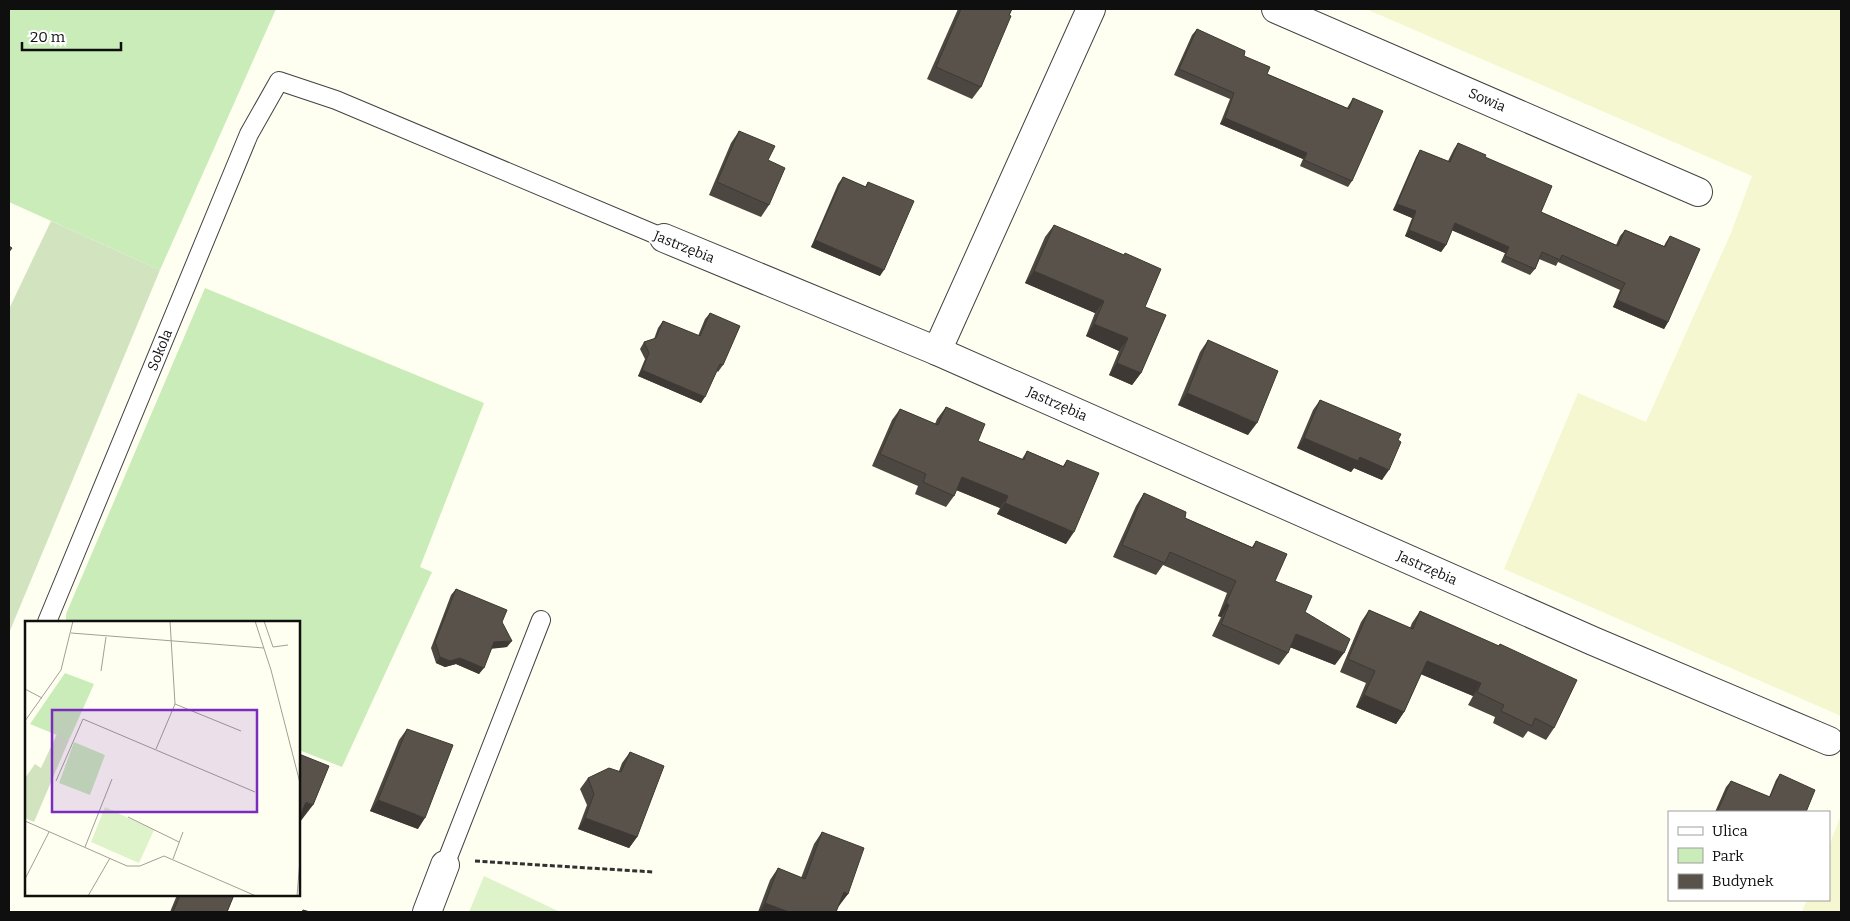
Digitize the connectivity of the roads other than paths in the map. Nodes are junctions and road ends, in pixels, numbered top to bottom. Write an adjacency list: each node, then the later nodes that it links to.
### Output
1 (1091, 9): 6 (street)
2 (1276, 9): 4 (street, Sowia)
3 (279, 81): 5 (lane, Jastrzębia); 8 (lane, Sokola)
4 (1698, 192)
5 (664, 238): 6 (street, Jastrzębia)
6 (937, 351): 9 (street, Jastrzębia)
7 (541, 620): 10 (lane)
8 (47, 621)
9 (1830, 741)
10 (445, 865): 11 (street)
11 (427, 912)

